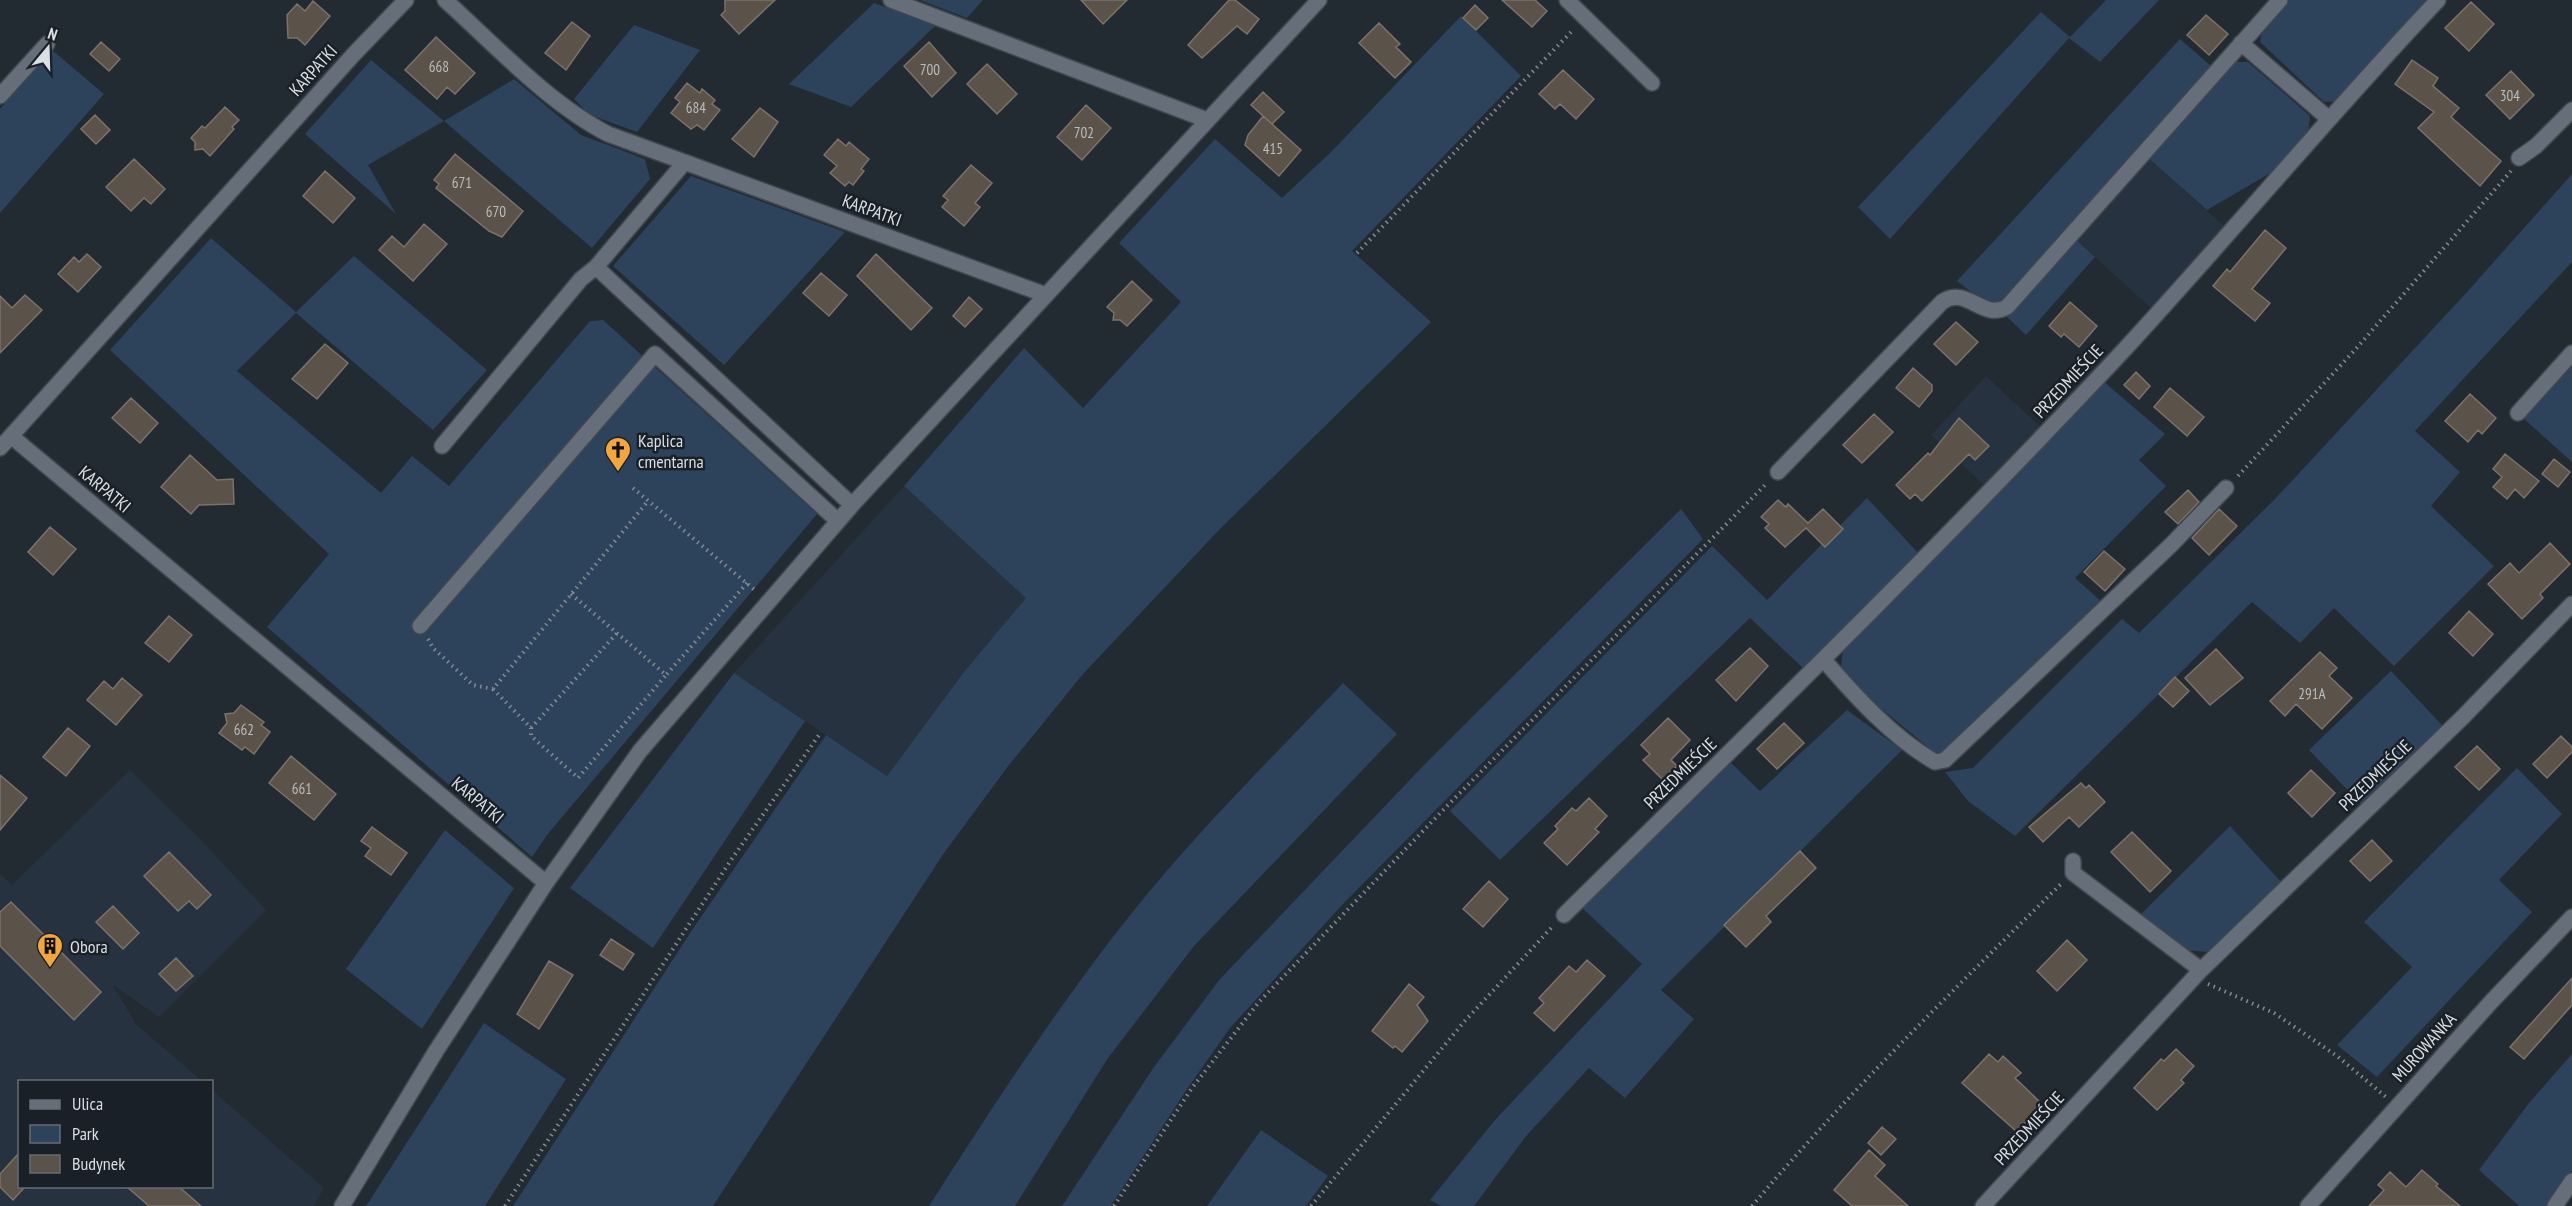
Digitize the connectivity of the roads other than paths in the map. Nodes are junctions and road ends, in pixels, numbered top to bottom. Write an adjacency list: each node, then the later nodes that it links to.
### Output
1 (406, 0): 23 (street, KARPATKI)
2 (445, 0): 16 (street, KARPATKI)
3 (891, 0): 14 (street)
4 (1319, 0): 14 (street)
5 (1567, 0): 10 (street)
6 (2280, 0): 8 (street)
7 (2438, 0): 13 (street, PRZEDMIEŚCIE)
8 (2241, 43): 13 (street); 26 (street)
9 (47, 44): 11 (street)
10 (1652, 83)
11 (0, 96)
12 (2572, 110): 15 (street)
13 (2329, 119): 32 (street, PRZEDMIEŚCIE)
14 (1208, 120): 18 (street)
15 (2519, 158)
16 (684, 164): 17 (street); 18 (street, KARPATKI)
17 (596, 267): 19 (street); 24 (street)
18 (1046, 295): 28 (street)
19 (669, 336): 21 (street); 28 (street)
20 (2572, 353): 22 (street)
21 (655, 354): 29 (street); 31 (street)
22 (2518, 413)
23 (11, 436): 25 (street, KARPATKI); 34 (street, KARPATKI)
24 (442, 446)
25 (0, 448)
26 (1778, 472)
27 (2226, 489): 32 (street)
28 (852, 505): 29 (street)
29 (838, 521): 34 (street)
30 (2572, 604): 37 (street, PRZEDMIEŚCIE)
31 (420, 626)
32 (1824, 660): 35 (street, PRZEDMIEŚCIE)
33 (2073, 867): 37 (street)
34 (546, 883): 39 (street)
35 (1564, 915)
36 (2572, 917): 41 (street, MUROWANKA)
37 (2197, 974): 40 (street, PRZEDMIEŚCIE)
38 (2572, 1181): 42 (street)
39 (342, 1206)
40 (1983, 1206)
41 (2308, 1206)
42 (2555, 1206)

